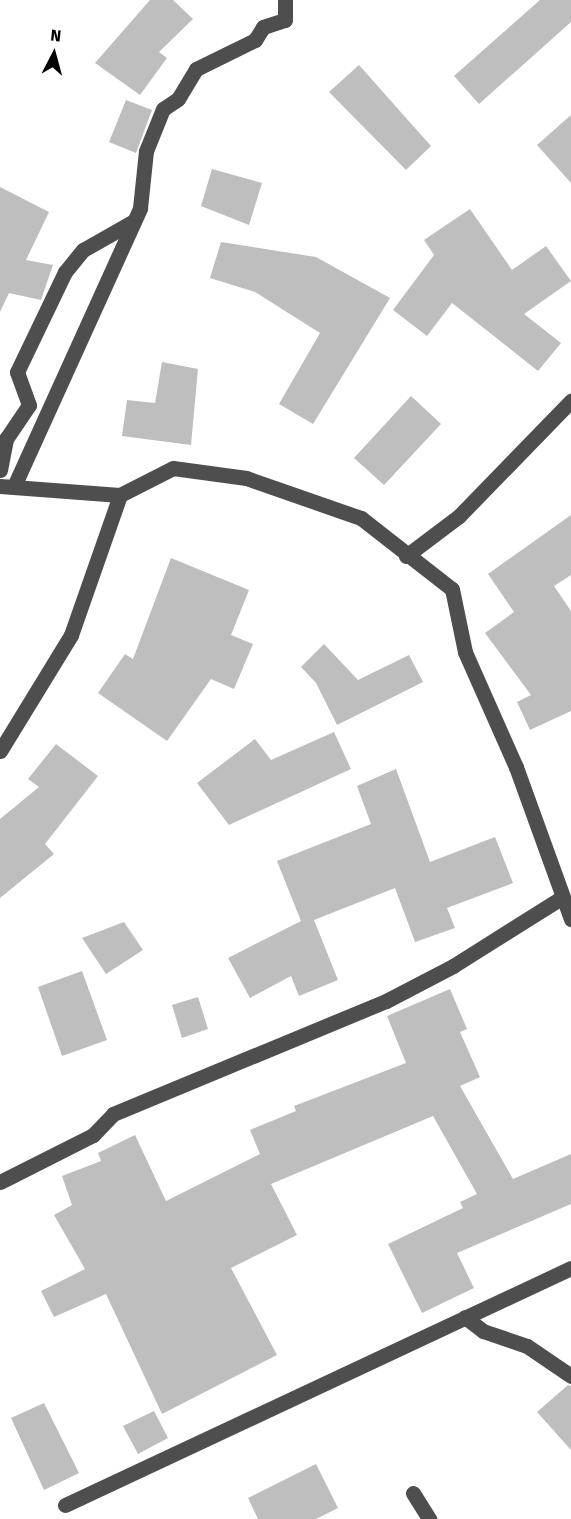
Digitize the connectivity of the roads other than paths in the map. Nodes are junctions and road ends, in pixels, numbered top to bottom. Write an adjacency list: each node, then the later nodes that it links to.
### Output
1 (285, 0): 2 (street)
2 (136, 219): 4 (street); 5 (street)
3 (571, 401): 7 (street)
4 (0, 470)
5 (8, 485): 6 (street)
6 (120, 495): 7 (street); 8 (street)
7 (406, 556): 9 (street)
8 (0, 751)
9 (561, 898): 10 (street); 11 (street)
10 (571, 919)
11 (0, 1182)
12 (571, 1268): 13 (street)
13 (465, 1317): 14 (street); 16 (street)
14 (571, 1376)
15 (413, 1493): 17 (street)
16 (65, 1505)
17 (429, 1519)

